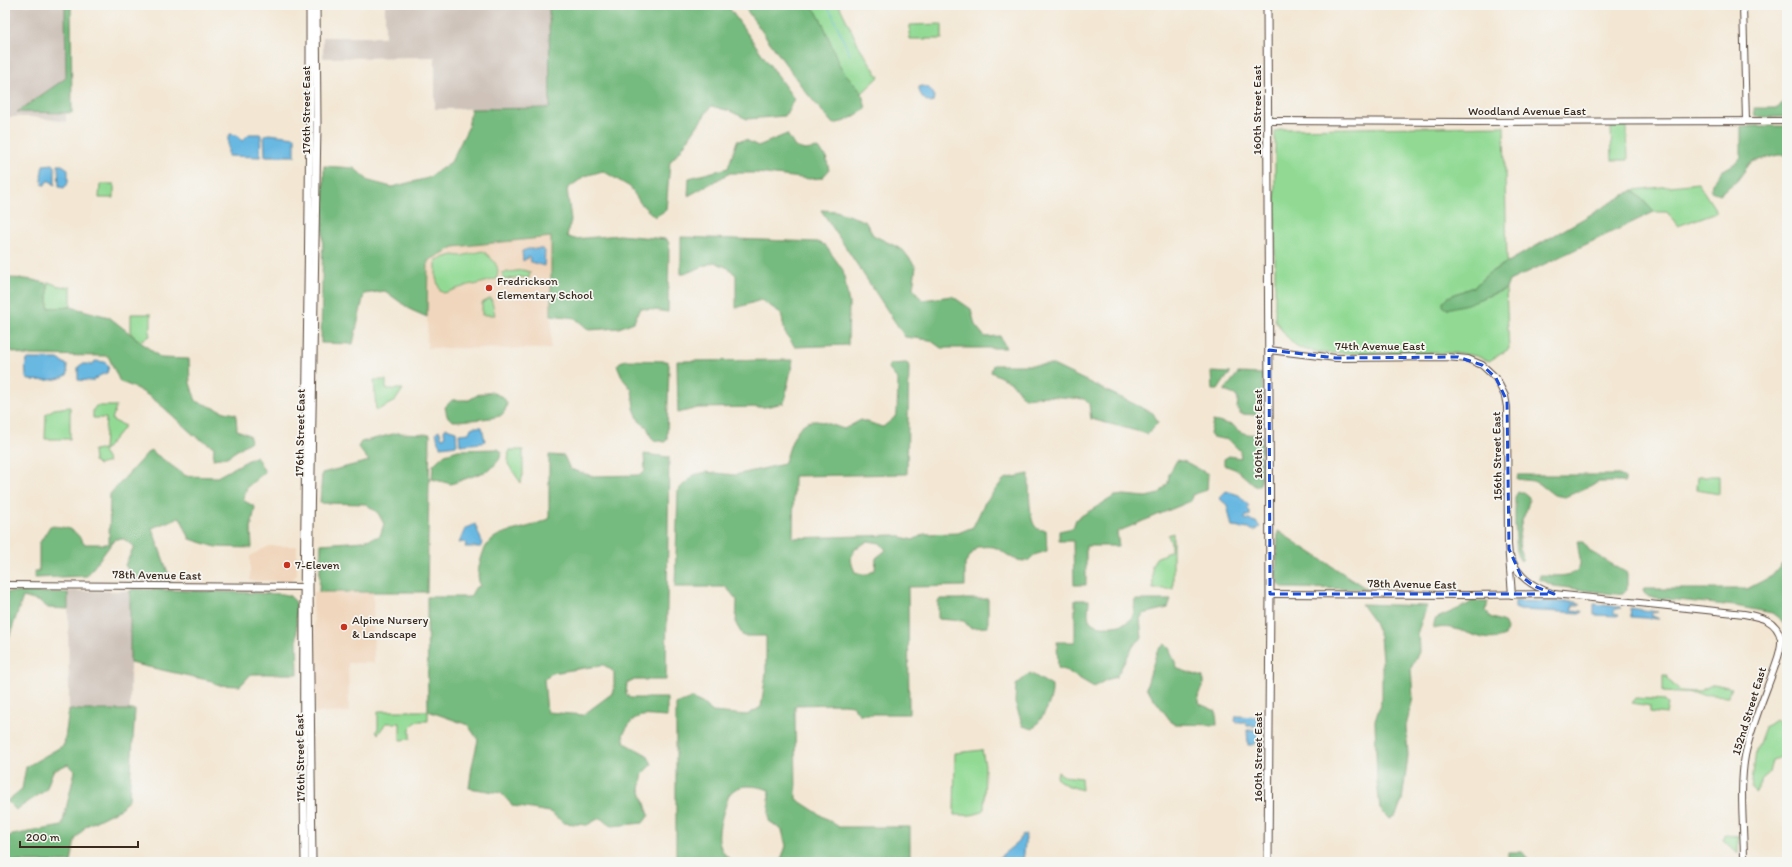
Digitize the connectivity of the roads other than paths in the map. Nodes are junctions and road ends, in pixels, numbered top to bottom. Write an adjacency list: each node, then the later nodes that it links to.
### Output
1 (310, 5): 10 (main road, 176th Street East)
2 (316, 5): 11 (main road, 176th Street East)
3 (1267, 5): 5 (main road, 160th Street East)
4 (1743, 5): 6 (street)
5 (1268, 121): 6 (street, Woodland Avenue East); 8 (main road, 160th Street East)
6 (1746, 121): 7 (street, Woodland Avenue East)
7 (1787, 121)
8 (1269, 350): 9 (street, 74th Avenue East); 15 (main road, 160th Street East)
9 (1488, 370): 12 (street, 156th Street East)
10 (306, 414): 11 (main road); 14 (main road, 176th Street East)
11 (311, 431): 14 (main road, 176th Street East)
12 (1508, 549): 16 (street, 78th Avenue East); 17 (street, 156th Street East)
13 (5, 585): 14 (street, 78th Avenue East)
14 (306, 587): 19 (main road, 176th Street East); 20 (main road, 176th Street East)
15 (1270, 594): 17 (street, 78th Avenue East); 22 (main road, 160th Street East)
16 (1554, 594): 17 (street, 78th Avenue East); 18 (street, 78th Avenue East)
17 (1512, 595)
18 (1744, 614): 23 (street, 152nd Street East)
19 (305, 774): 20 (main road); 21 (main road, 176th Street East)
20 (312, 830): 21 (main road, 176th Street East)
21 (308, 861)
22 (1268, 862)
23 (1744, 862)

